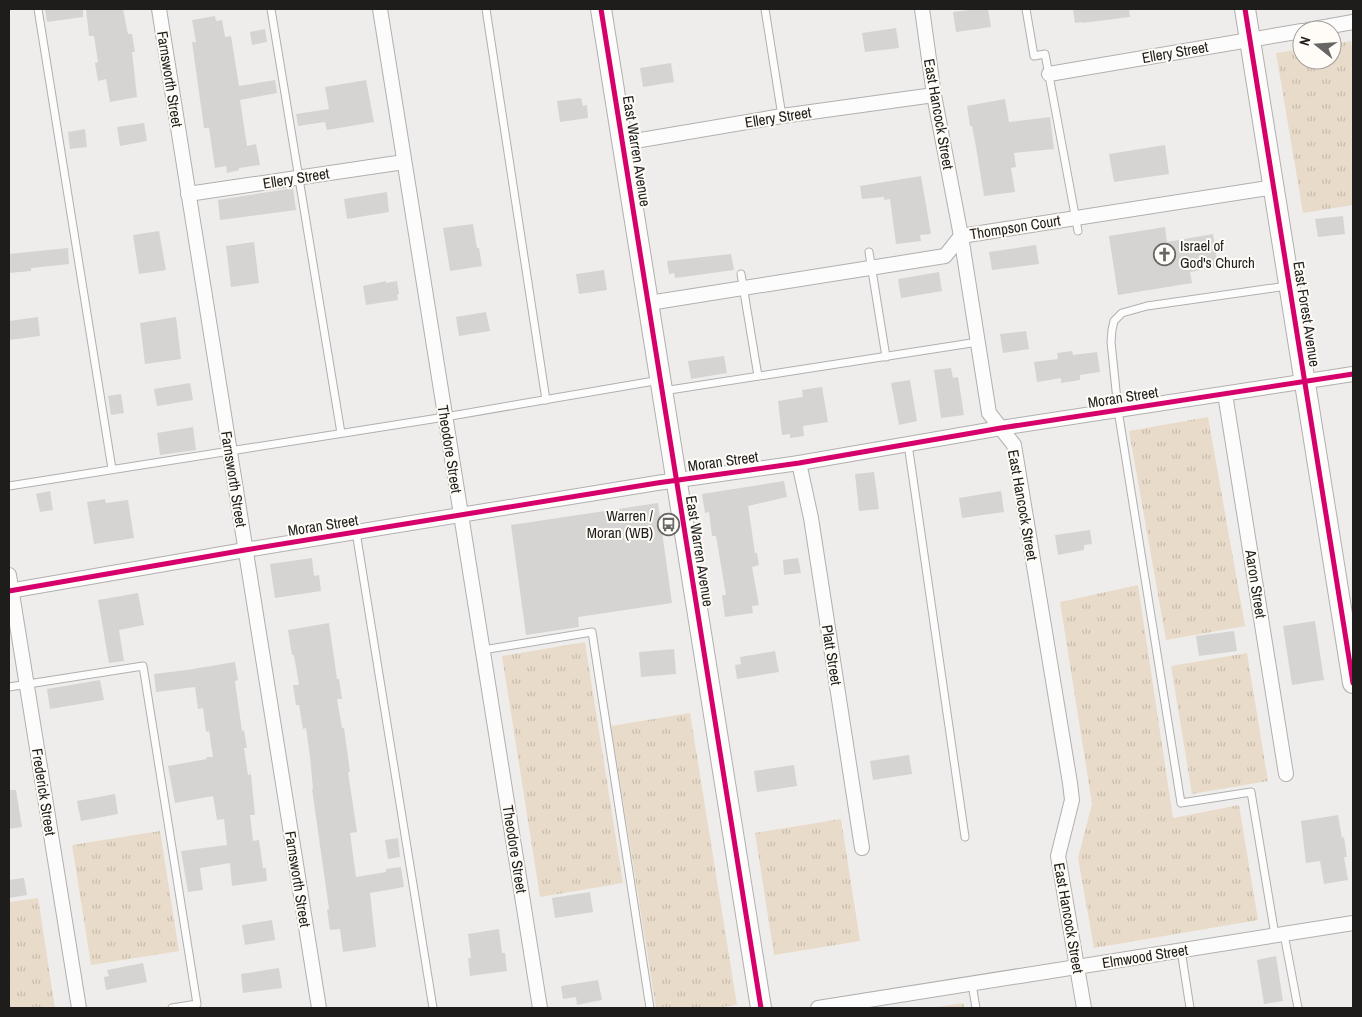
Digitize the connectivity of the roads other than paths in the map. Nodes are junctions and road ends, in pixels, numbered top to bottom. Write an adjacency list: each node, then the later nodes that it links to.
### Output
1 (38, 9): 44 (lane)
2 (159, 9): 20 (street, Farnsworth Street)
3 (271, 9): 18 (lane)
4 (380, 9): 17 (street, Theodore Street)
5 (486, 9): 36 (lane)
6 (601, 9): 16 (main road, East Warren Avenue)
7 (765, 9): 15 (lane)
8 (922, 9): 14 (street, East Hancock Street)
9 (1026, 9): 13 (lane)
10 (1245, 9): 12 (main road, East Forest Avenue)
11 (1292, 33): 12 (street, Ellery Street)
12 (1250, 40): 13 (street, Ellery Street); 19 (main road, East Forest Avenue)
13 (1049, 74): 21 (lane)
14 (934, 94): 15 (street, Ellery Street); 22 (street, East Hancock Street)
15 (782, 116): 16 (street, Ellery Street)
16 (623, 143): 28 (main road, East Warren Avenue)
17 (404, 162): 18 (street, Ellery Street); 38 (street, Theodore Street)
18 (298, 177): 20 (street, Ellery Street); 40 (lane)
19 (1274, 187): 21 (street, Thompson Court); 26 (main road, East Forest Avenue)
20 (188, 194): 42 (street, Farnsworth Street)
21 (1077, 224): 22 (street, Thompson Court)
22 (961, 236): 24 (street, Thompson Court); 29 (street, East Hancock Street)
23 (869, 252): 24 (lane)
24 (871, 268): 27 (street, Thompson Court); 30 (lane)
25 (741, 274): 27 (lane)
26 (1290, 286): 33 (main road, East Forest Avenue); 37 (lane)
27 (744, 288): 28 (street, Thompson Court); 32 (lane)
28 (648, 303): 34 (main road, East Warren Avenue)
29 (978, 342): 30 (lane); 39 (street, East Hancock Street)
30 (886, 357): 32 (lane)
31 (1353, 374): 33 (street, Moran Street)
32 (758, 376): 34 (lane)
33 (1305, 382): 35 (street, Moran Street); 53 (main road, East Forest Avenue)
34 (661, 386): 36 (lane); 45 (main road, East Warren Avenue)
35 (1225, 394): 37 (street, Moran Street); 57 (street, Aaron Street)
36 (546, 400): 38 (lane)
37 (1118, 410): 39 (street, Moran Street); 61 (lane)
38 (445, 417): 40 (lane); 47 (street, Theodore Street)
39 (1001, 428): 41 (street, Moran Street); 63 (street, East Hancock Street)
40 (341, 433): 42 (lane)
41 (908, 444): 43 (street, Moran Street); 58 (lane)
42 (229, 450): 44 (lane); 49 (street, Farnsworth Street)
43 (799, 463): 45 (street, Moran Street); 59 (street, Platt Street)
44 (112, 469): 46 (lane)
45 (676, 480): 47 (street, Moran Street); 72 (main road, East Warren Avenue)
46 (9, 486)
47 (460, 515): 48 (street, Moran Street); 52 (street, Theodore Street)
48 (356, 532): 49 (street, Moran Street); 69 (lane)
49 (245, 550): 51 (street, Moran Street); 68 (street, Farnsworth Street)
50 (9, 575): 51 (street, Frederick Street)
51 (10, 591): 55 (street, Frederick Street)
52 (483, 650): 70 (street, Theodore Street); 71 (lane)
53 (1351, 659): 54 (main road, East Forest Avenue)
54 (1353, 683)
55 (26, 684): 56 (lane); 66 (street, Frederick Street); 67 (lane)
56 (9, 687)
57 (1286, 774)
58 (965, 837)
59 (862, 848)
60 (1353, 923): 61 (street, Elmwood Street)
61 (1280, 934): 62 (street, Elmwood Street); 77 (lane)
62 (1181, 950): 63 (street, Elmwood Street); 76 (lane)
63 (1077, 967): 64 (street, Elmwood Street); 75 (street, East Hancock Street)
64 (972, 984): 65 (street, Elmwood Street); 74 (lane)
65 (870, 1005): 73 (street, Elmwood Street)
66 (78, 1008)
67 (172, 1008)
68 (319, 1008)
69 (433, 1008)
70 (540, 1008)
71 (650, 1008)
72 (761, 1008)
73 (818, 1008)
74 (976, 1008)
75 (1084, 1008)
76 (1190, 1008)
77 (1298, 1008)

